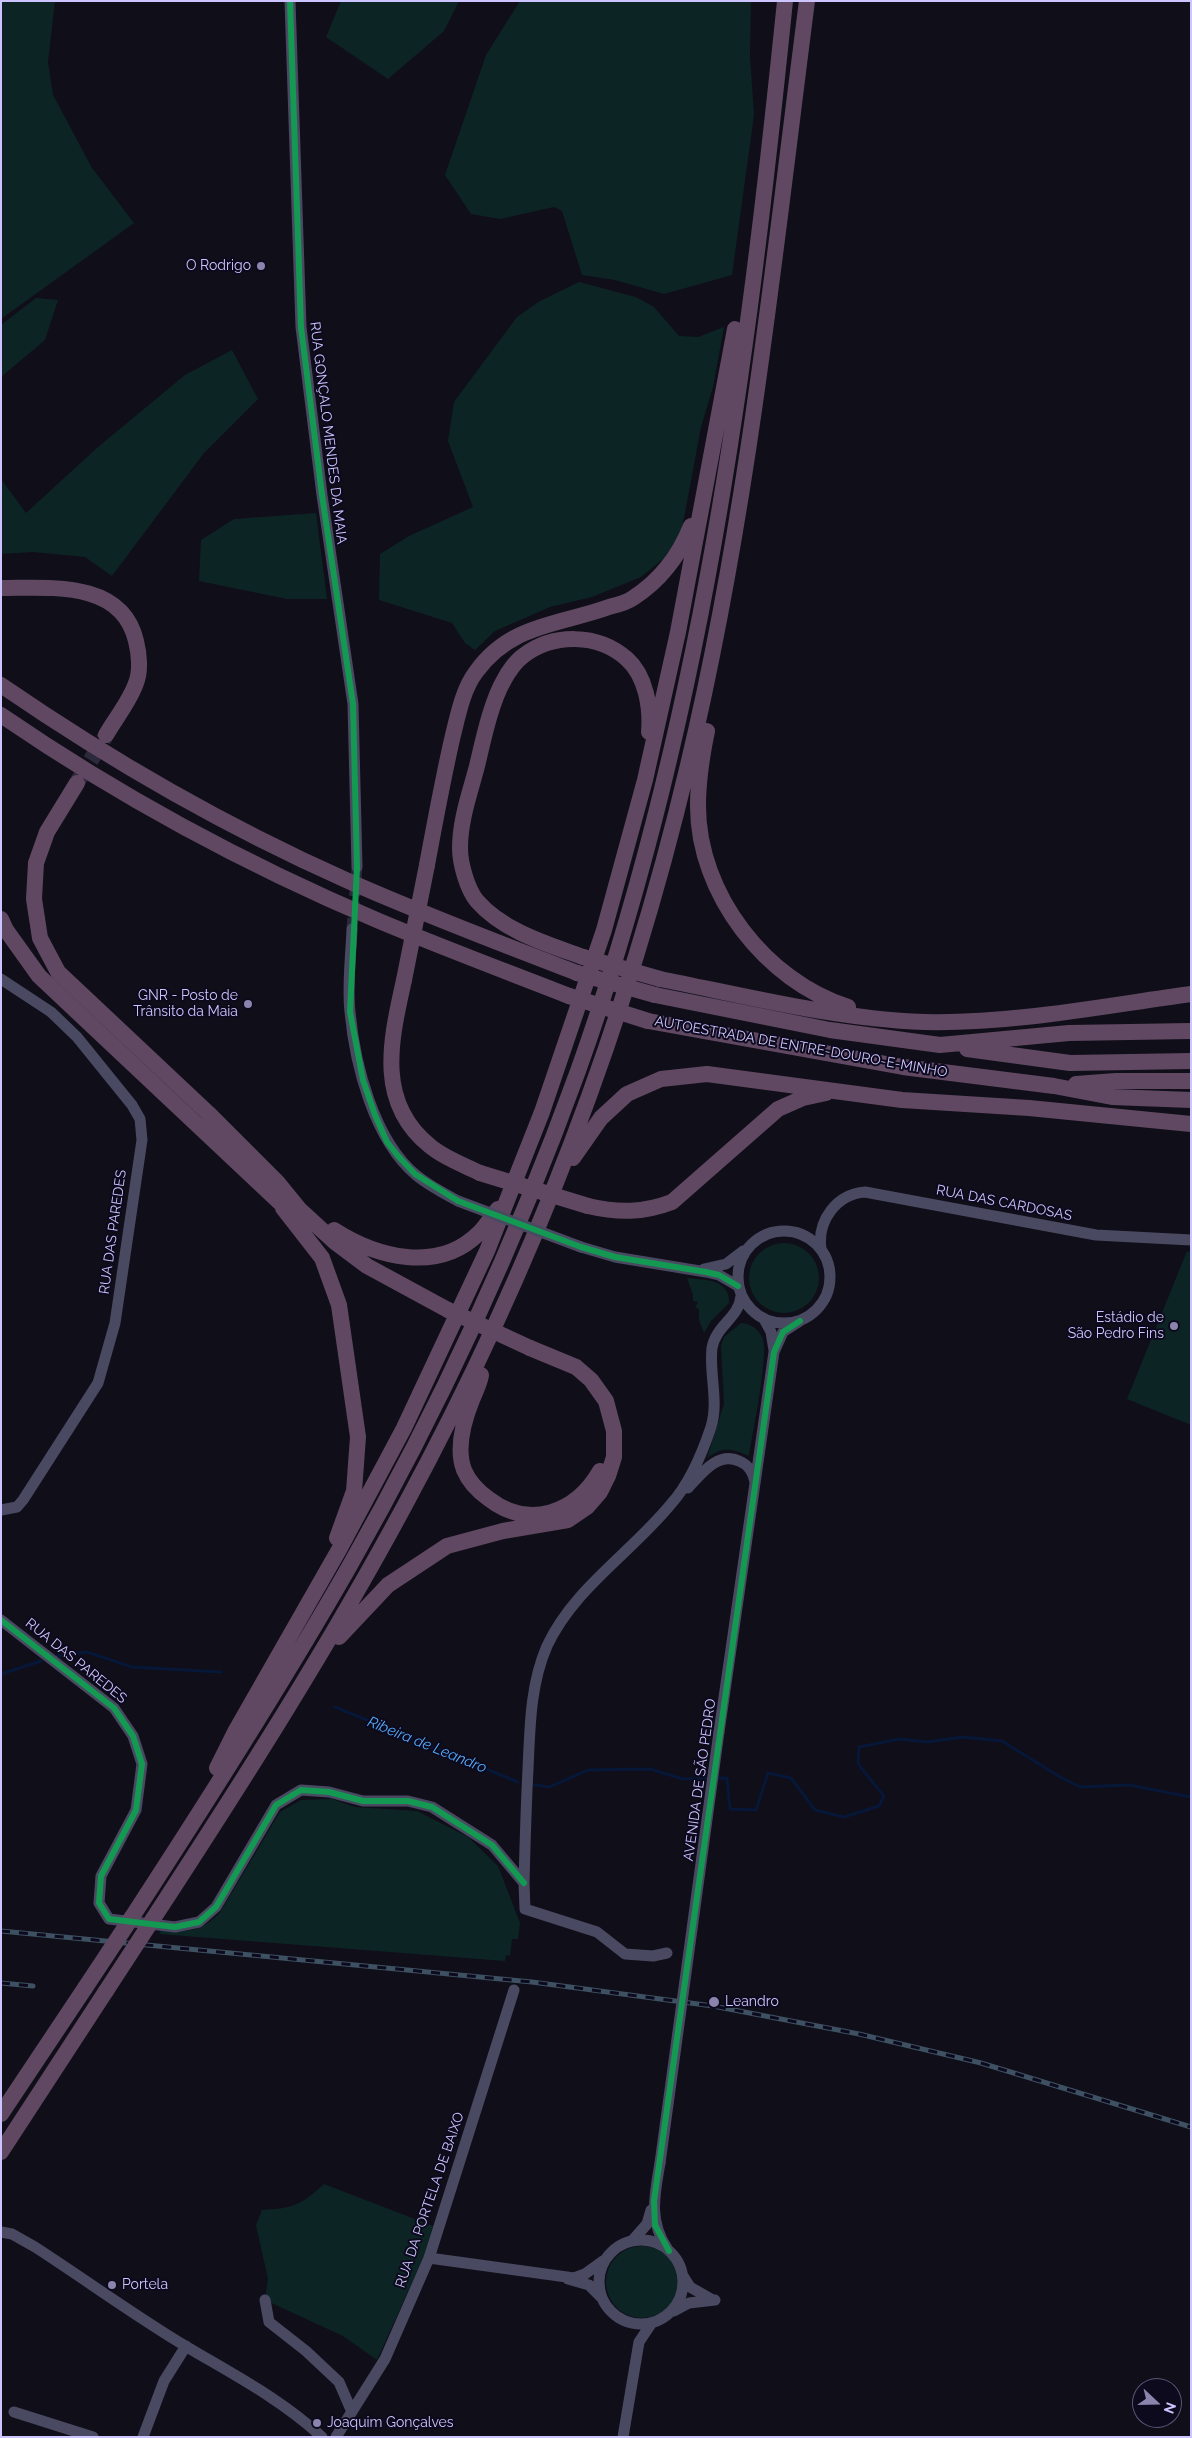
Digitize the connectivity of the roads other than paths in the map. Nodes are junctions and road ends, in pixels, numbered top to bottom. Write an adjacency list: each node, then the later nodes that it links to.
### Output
1 (290, 1): 13 (street, RUA GONÇALO MENDES DA MAIA)
2 (785, 1): 4 (highway)
3 (806, 1): 7 (highway)
4 (754, 272): 5 (highway); 51 (highway)
5 (705, 488): 11 (highway); 24 (highway, bridge)
6 (1, 588): 10 (highway)
7 (708, 674): 18 (highway); 28 (highway)
8 (1, 685): 20 (highway, AUTOESTRADA DE ENTRE-DOURO-E-MINHO, bridge)
9 (1, 715): 23 (highway, AUTOESTRADA DE ENTRE-DOURO-E-MINHO, bridge)
10 (106, 735)
11 (645, 780): 18 (highway, bridge); 27 (highway)
12 (77, 782): 30 (highway)
13 (357, 867)
14 (1, 919): 29 (highway)
15 (352, 929): 36 (street, bridge)
16 (1, 979): 47 (street, RUA DAS PAREDES)
17 (1191, 994): 18 (highway)
18 (886, 1018)
19 (1191, 1031): 20 (highway, AUTOESTRADA DE ENTRE-DOURO-E-MINHO)
20 (940, 1045): 21 (highway)
21 (1191, 1061)
22 (1191, 1081): 23 (highway)
23 (1054, 1086): 25 (highway, AUTOESTRADA DE ENTRE-DOURO-E-MINHO)
24 (838, 1091): 26 (highway); 28 (highway)
25 (1191, 1100)
26 (1191, 1124)
27 (522, 1165): 30 (highway); 48 (highway)
28 (554, 1187): 44 (highway)
29 (275, 1199): 38 (highway); 48 (highway)
30 (300, 1210): 38 (highway)
31 (825, 1220): 32 (street, RUA DAS CARDOSAS); 33 (street, RUA DAS CARDOSAS); 35 (street, RUA DAS CARDOSAS)
32 (793, 1231): 34 (street); 35 (street)
33 (1191, 1240)
34 (748, 1247): 36 (street); 37 (street)
35 (821, 1249): 41 (street)
36 (692, 1269): 37 (street)
37 (740, 1291): 39 (street); 40 (street)
38 (446, 1315): 42 (highway, bridge)
39 (760, 1317): 40 (street); 41 (street); 43 (street, AVENIDA DE SÃO PEDRO)
40 (728, 1320): 46 (street)
41 (800, 1321): 43 (street, AVENIDA DE SÃO PEDRO)
42 (528, 1352): 44 (highway); 50 (highway)
43 (774, 1352): 45 (street, AVENIDA DE SÃO PEDRO)
44 (481, 1354): 50 (highway)
45 (755, 1484): 46 (street); 57 (street, AVENIDA DE SÃO PEDRO, bridge)
46 (671, 1505): 52 (street)
47 (1, 1510)
48 (318, 1587): 51 (highway)
49 (1, 1620): 52 (street, RUA DAS PAREDES)
50 (315, 1662): 56 (highway, bridge)
51 (186, 1833): 55 (highway, bridge)
52 (524, 1883): 53 (street)
53 (667, 1953)
54 (514, 1990): 61 (street, RUA DA PORTELA DE BAIXO)
55 (1, 2114)
56 (1, 2152)
57 (654, 2201): 59 (street, AVENIDA DE SÃO PEDRO); 60 (street, AVENIDA DE SÃO PEDRO)
58 (1, 2232): 69 (street)
59 (632, 2241): 60 (street); 62 (street)
60 (669, 2251): 63 (street)
61 (429, 2258): 64 (street); 71 (street, RUA DA PORTELA DE BAIXO)
62 (607, 2258): 64 (street); 65 (street)
63 (682, 2272): 67 (street); 67 (street)
64 (556, 2277): 65 (street)
65 (601, 2297): 68 (street)
66 (265, 2300): 71 (street)
67 (669, 2314): 68 (street)
68 (651, 2324): 76 (street)
69 (186, 2346): 73 (street); 74 (street)
70 (14, 2412): 72 (street)
71 (352, 2412): 75 (street, RUA DA PORTELA DE BAIXO)
72 (93, 2437)
73 (142, 2437)
74 (322, 2437)
75 (336, 2437)
76 (623, 2437)

